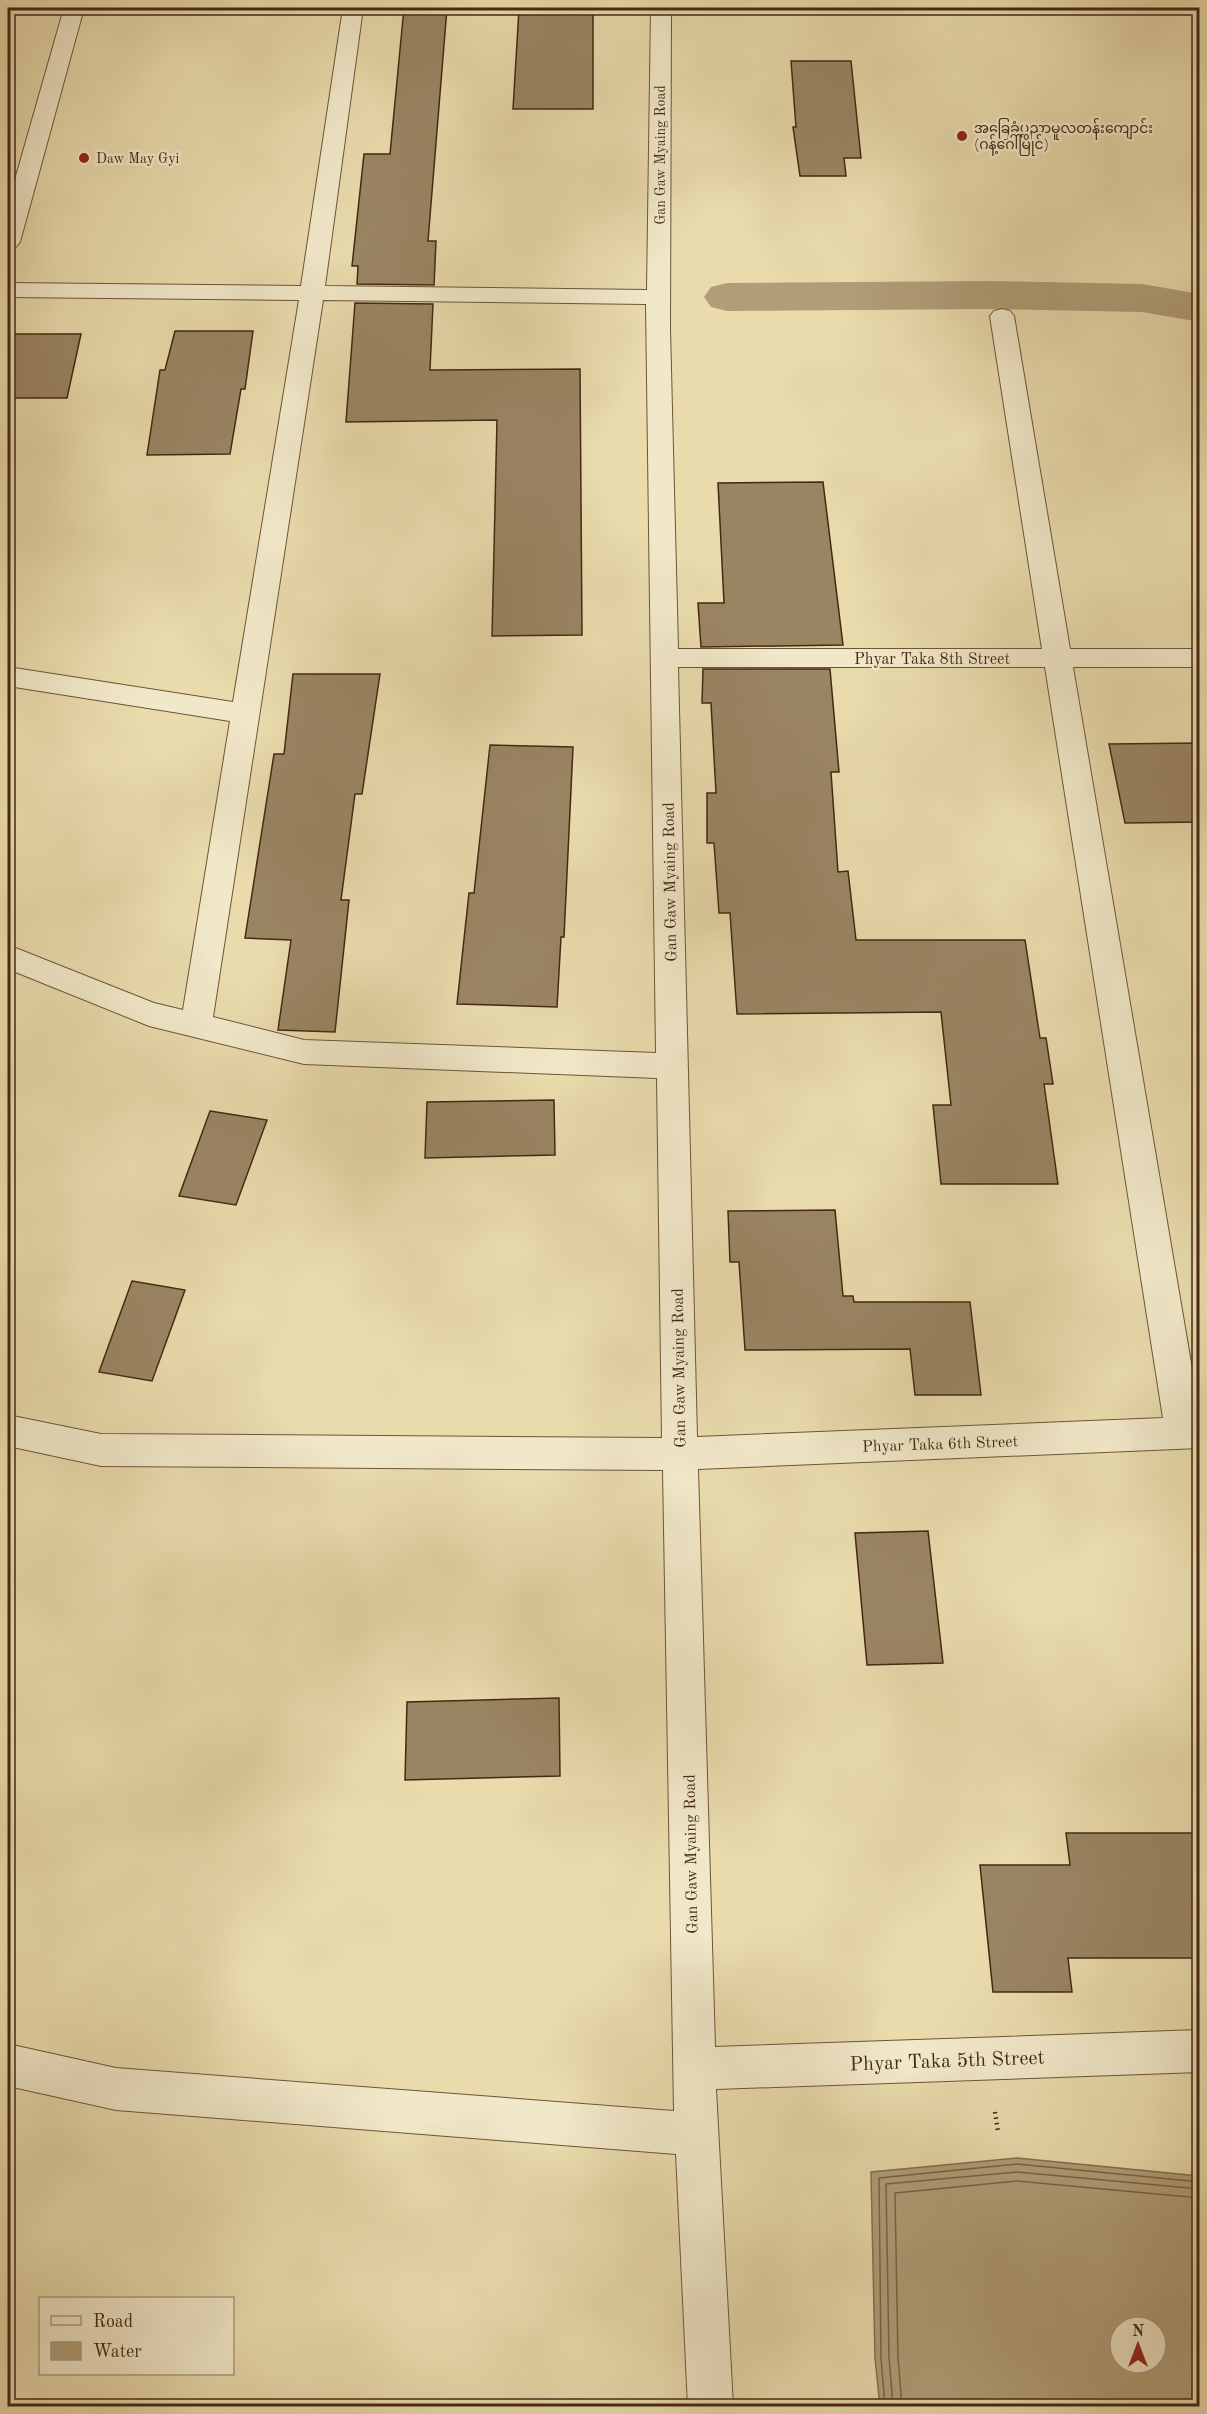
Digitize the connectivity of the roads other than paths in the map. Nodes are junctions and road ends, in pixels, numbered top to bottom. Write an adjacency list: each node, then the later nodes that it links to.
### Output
1 (74, 8): 4 (street)
2 (353, 8): 6 (street)
3 (660, 8): 7 (street, Gan Gaw Myaing Road)
4 (8, 242)
5 (8, 290): 6 (street)
6 (312, 293): 7 (street); 13 (street)
7 (659, 310): 9 (street, Gan Gaw Myaing Road)
8 (1002, 316): 10 (street)
9 (665, 658): 10 (street, Phyar Taka 8th Street); 16 (street, Gan Gaw Myaing Road)
10 (1057, 658): 11 (street, Phyar Taka 8th Street); 18 (street)
11 (1200, 658)
12 (8, 676): 13 (street)
13 (246, 714): 15 (street)
14 (8, 957): 15 (street)
15 (196, 1026): 16 (street)
16 (672, 1066): 19 (street, Gan Gaw Myaing Road)
17 (8, 1431): 19 (street, Phyar Taka 6th Street)
18 (1191, 1432): 19 (street, Phyar Taka 6th Street)
19 (680, 1454): 22 (street, Gan Gaw Myaing Road)
20 (1200, 2051): 22 (street, Phyar Taka 5th Street)
21 (8, 2066): 23 (street)
22 (695, 2069): 23 (street, Gan Gaw Myaing Road)
23 (696, 2134): 24 (street, Gan Gaw Myaing Road)
24 (711, 2406)

